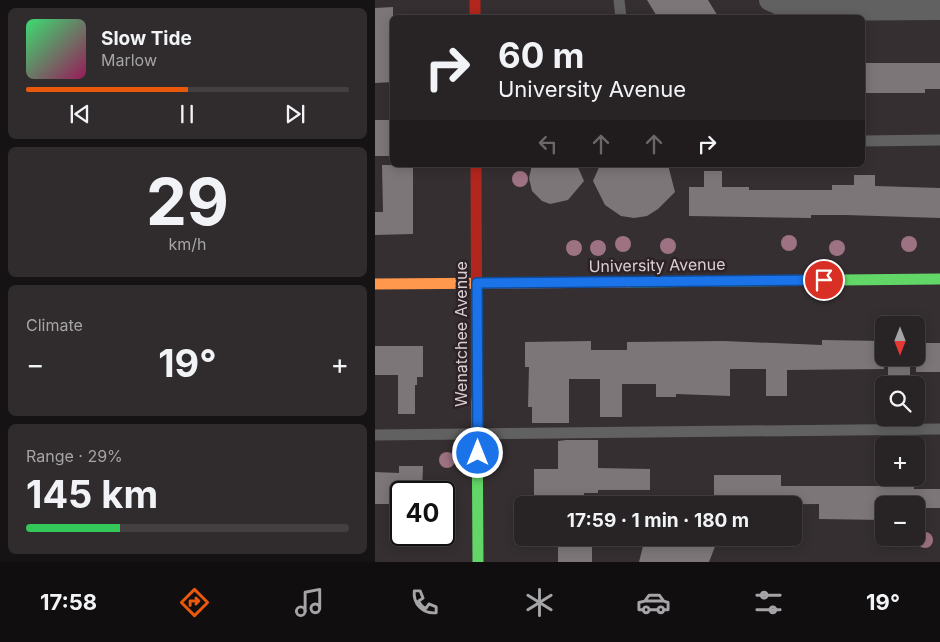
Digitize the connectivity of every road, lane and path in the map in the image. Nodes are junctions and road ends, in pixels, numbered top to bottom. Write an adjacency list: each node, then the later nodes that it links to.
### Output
1 (475, 0): 5 (street)
2 (619, 0): 6 (lane)
3 (770, 0): 4 (street)
4 (940, 9)
5 (475, 15)
6 (621, 15)
7 (940, 140): 8 (lane)
8 (865, 141)
9 (476, 167): 11 (street, Wenatchee Avenue)
10 (940, 279): 11 (street, University Avenue)
11 (477, 283): 12 (street, University Avenue); 14 (street, Wenatchee Avenue)
12 (375, 284)
13 (940, 429): 14 (lane)
14 (477, 434): 15 (lane); 16 (street, Wenatchee Avenue)
15 (375, 435)
16 (478, 562)

